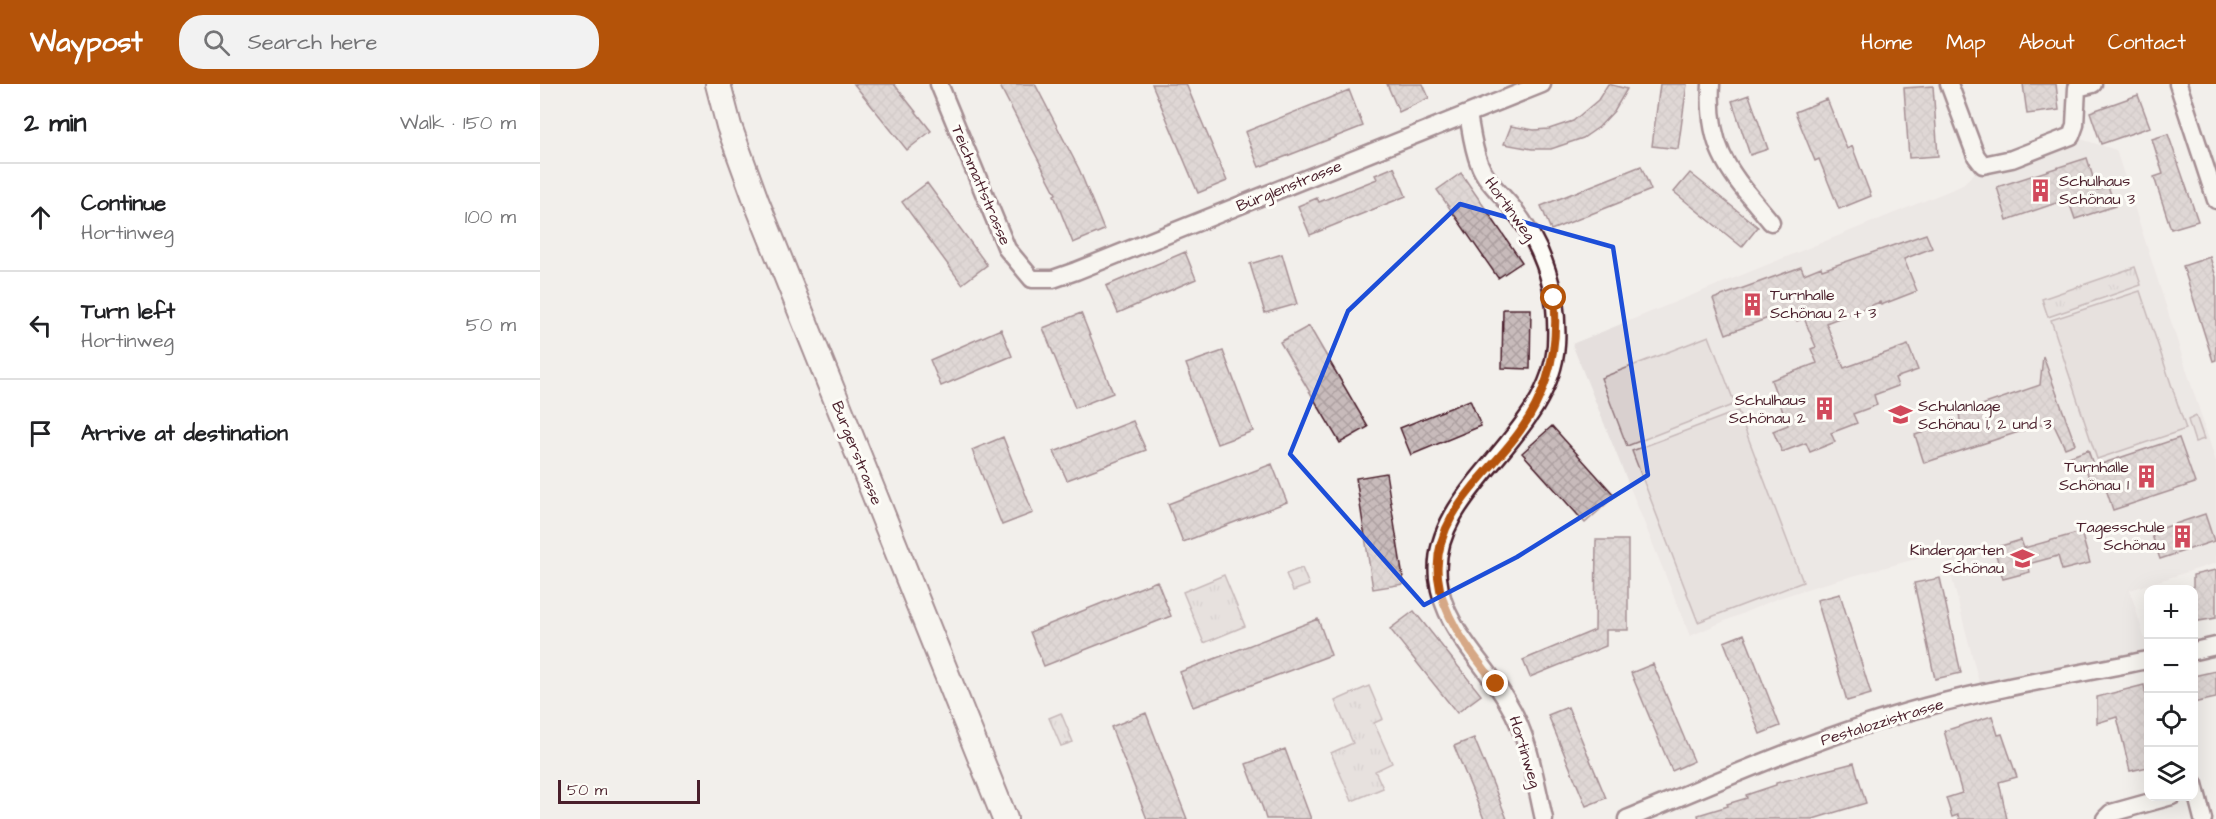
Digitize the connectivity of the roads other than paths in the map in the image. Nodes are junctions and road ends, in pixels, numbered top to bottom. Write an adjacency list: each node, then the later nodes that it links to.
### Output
1 (718, 84): 18 (main road, Burgerstrasse)
2 (939, 84): 11 (street, Teichmattstrasse)
3 (1542, 84): 8 (street, Bürglenstrasse)
4 (1710, 84): 10 (street)
5 (1949, 84): 6 (street)
6 (2092, 84)
7 (2178, 84): 9 (street)
8 (1468, 114): 11 (street, Bürglenstrasse); 19 (street, Hortinweg)
9 (2216, 200)
10 (1771, 222)
11 (1032, 279)
12 (2216, 646): 13 (street)
13 (2198, 650)
14 (2144, 661): 20 (street, Pestalozzistrasse)
15 (2198, 796): 17 (street)
16 (2154, 801): 21 (street)
17 (2207, 814)
18 (1005, 819)
19 (1544, 819)
20 (1627, 819)
21 (2105, 819)

